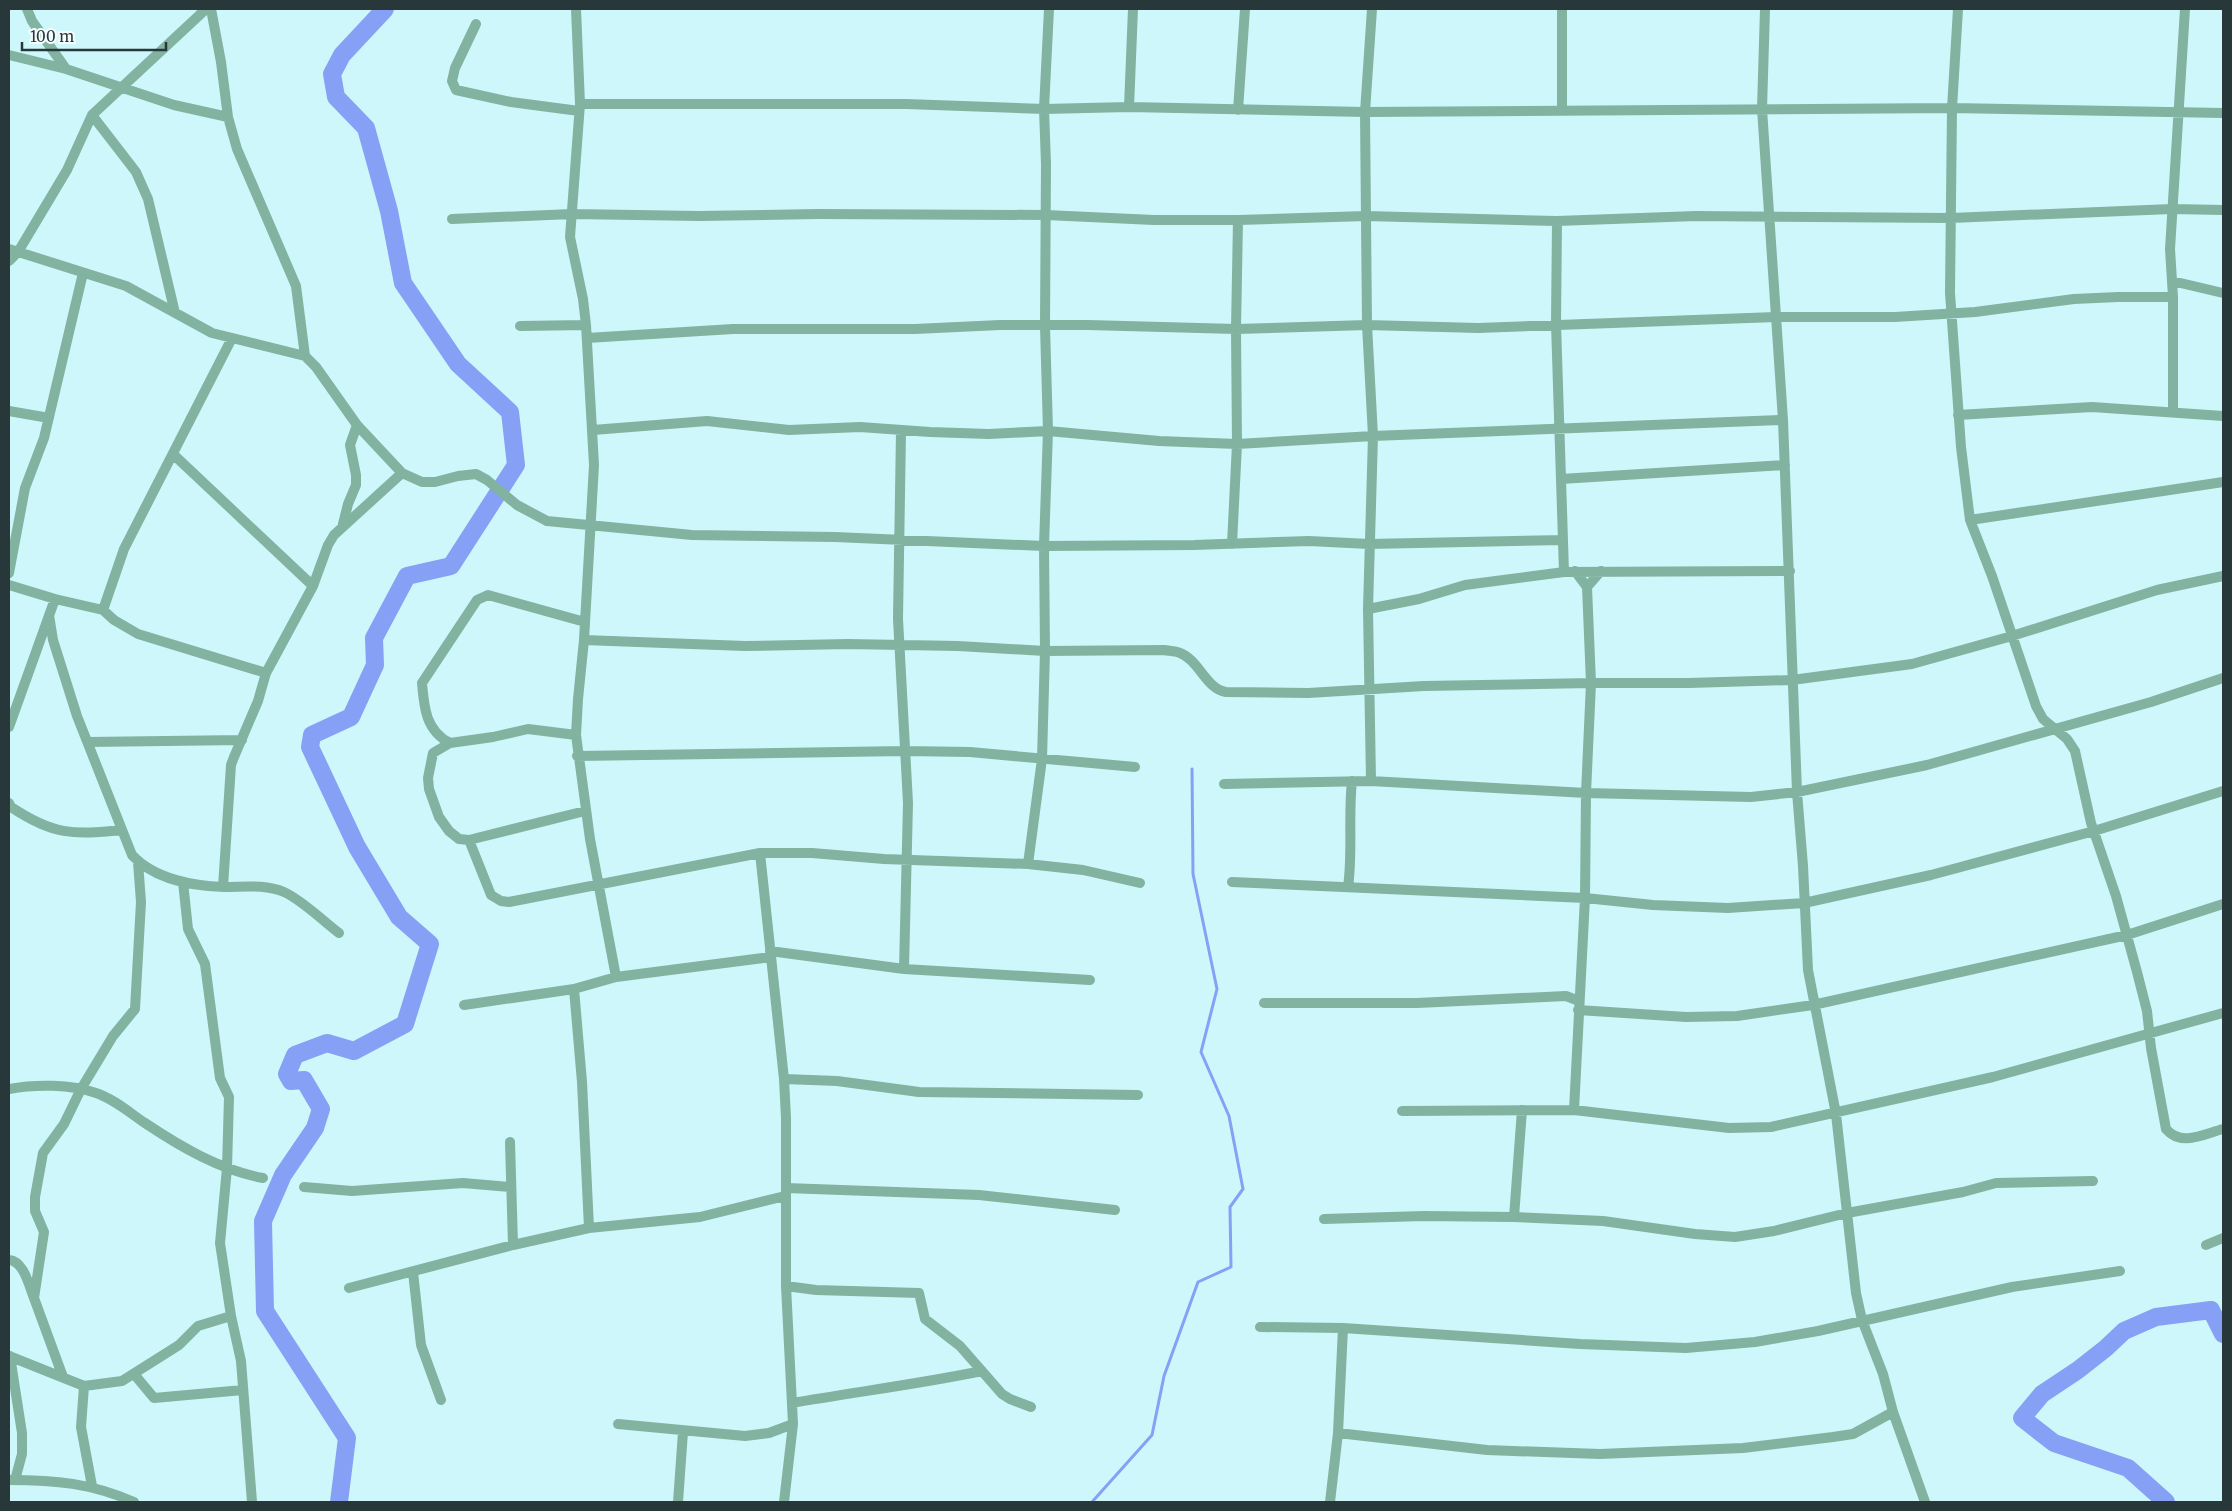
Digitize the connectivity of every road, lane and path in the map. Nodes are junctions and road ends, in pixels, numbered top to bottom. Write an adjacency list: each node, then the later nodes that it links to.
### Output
1 (27, 9): 15 (street)
2 (206, 9): 16 (street)
3 (211, 9): 28 (street)
4 (576, 9): 18 (street)
5 (1049, 9): 19 (street)
6 (1133, 9): 17 (street)
7 (1245, 9): 23 (street)
8 (1372, 9): 25 (street)
9 (1562, 9): 21 (street)
10 (1765, 9): 22 (street)
11 (1958, 9): 20 (street)
12 (2186, 9): 24 (street)
13 (476, 24): 18 (street)
14 (9, 55): 15 (street)
15 (66, 69): 16 (street)
16 (122, 88): 27 (street); 28 (street)
17 (1129, 107): 19 (street); 23 (street)
18 (580, 108): 19 (street); 31 (street)
19 (1044, 108): 32 (street)
20 (1952, 108): 22 (street); 24 (street); 35 (street)
21 (1562, 109): 22 (street); 25 (street)
22 (1762, 109): 34 (street)
23 (1238, 110): 25 (street)
24 (2178, 111): 26 (street); 29 (street)
25 (1365, 112): 33 (street)
26 (2223, 113)
27 (92, 115): 39 (street); 45 (street)
28 (228, 117): 56 (street)
29 (2172, 208): 30 (street); 35 (street); 42 (street)
30 (2223, 210)
31 (572, 214): 32 (street); 36 (street); 49 (street)
32 (1046, 215): 37 (street); 52 (street)
33 (1366, 216): 37 (street); 38 (street); 50 (street)
34 (1770, 216): 35 (street); 38 (street); 47 (street)
35 (1950, 218): 46 (street)
36 (452, 220)
37 (1238, 220): 53 (street)
38 (1557, 221): 48 (street)
39 (13, 250): 40 (street); 41 (street)
40 (9, 261)
41 (83, 273): 45 (street); 61 (street)
42 (2172, 281): 43 (street); 44 (street)
43 (2223, 293)
44 (2172, 297): 46 (street); 58 (street)
45 (175, 313): 54 (street)
46 (1951, 314): 47 (street); 59 (street)
47 (1776, 317): 48 (street); 62 (street)
48 (1556, 324): 50 (street); 66 (street)
49 (586, 325): 51 (street); 55 (street)
50 (1367, 325): 53 (street); 68 (street)
51 (520, 326)
52 (1045, 326): 53 (street); 55 (street); 67 (street)
53 (1236, 329): 69 (street)
54 (232, 338): 56 (street); 70 (street)
55 (586, 338): 64 (street)
56 (305, 356): 63 (street)
57 (9, 410): 61 (street)
58 (2173, 411): 59 (street); 60 (street)
59 (1958, 415): 75 (street)
60 (2223, 416)
61 (49, 418): 86 (street)
62 (1783, 420): 66 (street); 71 (street)
63 (357, 425): 72 (street); 76 (street)
64 (593, 430): 65 (street); 77 (street)
65 (901, 430): 67 (street); 78 (street)
66 (1559, 430): 68 (street); 73 (street)
67 (1048, 431): 69 (street); 82 (street)
68 (1373, 436): 69 (street); 81 (street)
69 (1237, 444): 80 (street)
70 (174, 454): 89 (street); 93 (street)
71 (1785, 465): 73 (street); 85 (street)
72 (402, 473): 76 (street); 77 (street)
73 (1561, 479): 79 (street)
74 (2223, 482): 75 (street)
75 (1970, 520): 96 (street)
76 (343, 524): 89 (street)
77 (591, 524): 78 (street); 95 (street)
78 (899, 540): 82 (street); 98 (street)
79 (1563, 540): 81 (street); 83 (street)
80 (1232, 544): 81 (street); 82 (street)
81 (1369, 544): 92 (street)
82 (1044, 546): 99 (street)
83 (1570, 571): 84 (street); 90 (street); 92 (street)
84 (1601, 571): 85 (street); 90 (street)
85 (1790, 571): 102 (street)
86 (9, 573)
87 (2223, 576): 96 (street)
88 (9, 585): 91 (street)
89 (313, 586): 100 (street)
90 (1587, 587): 103 (street)
91 (55, 599): 93 (street); 94 (street)
92 (1368, 609): 104 (street)
93 (103, 610): 100 (street)
94 (49, 615): 105 (street); 109 (street)
95 (586, 622): 97 (street); 110 (street)
96 (2012, 636): 102 (street); 106 (street)
97 (584, 640): 98 (street); 107 (street)
98 (899, 646): 99 (street); 111 (street)
99 (1046, 651): 104 (street); 113 (street)
100 (266, 673): 108 (street)
101 (2223, 678): 106 (street)
102 (1792, 680): 103 (street); 119 (street)
103 (1591, 682): 104 (street); 120 (street)
104 (1369, 690): 115 (street)
105 (9, 727)
106 (2055, 730): 119 (street); 124 (street)
107 (576, 736): 110 (street); 112 (street)
108 (242, 740): 109 (street); 134 (street)
109 (88, 742): 123 (street)
110 (450, 743): 125 (street)
111 (905, 750): 112 (street); 113 (street); 127 (street)
112 (577, 756): 122 (street)
113 (1042, 759): 114 (street); 129 (street)
114 (1134, 767)
115 (1371, 780): 116 (street); 120 (street)
116 (1352, 781): 117 (street); 135 (street)
117 (1224, 784)
118 (2223, 791): 124 (street)
119 (1797, 792): 120 (street); 137 (street)
120 (1586, 793): 136 (street)
121 (9, 803): 123 (street)
122 (586, 811): 125 (street); 133 (street)
123 (122, 830): 128 (street)
124 (2094, 831): 137 (street); 140 (street)
125 (469, 840): 133 (street)
126 (760, 853): 127 (street); 133 (street); 141 (street)
127 (908, 858): 129 (street); 142 (street)
128 (138, 862): 130 (street); 156 (street)
129 (1028, 864): 132 (street)
130 (182, 882): 134 (street); 164 (street)
131 (1232, 882): 135 (street)
132 (1140, 883)
133 (600, 884): 143 (street)
134 (223, 887): 139 (street)
135 (1348, 887): 136 (street)
136 (1585, 898): 137 (street); 145 (street)
137 (1804, 903): 150 (street)
138 (2223, 904): 140 (street)
139 (339, 933)
140 (2127, 935): 150 (street); 153 (street)
141 (771, 954): 142 (street); 143 (street); 154 (street)
142 (904, 969): 144 (street)
143 (616, 977): 146 (street)
144 (1090, 980)
145 (1580, 986): 147 (street); 151 (street)
146 (574, 989): 149 (street); 174 (street)
147 (1566, 996): 148 (street); 151 (street)
148 (1264, 1003)
149 (464, 1005)
150 (1813, 1005): 151 (street); 161 (street)
151 (1579, 1006): 159 (street)
152 (2223, 1013): 153 (street)
153 (2148, 1032): 161 (street); 162 (street)
154 (784, 1079): 157 (street); 169 (street)
155 (9, 1089): 156 (street)
156 (80, 1089): 164 (street); 183 (street)
157 (1138, 1095)
158 (1522, 1110): 159 (street); 160 (street); 172 (street)
159 (1574, 1110): 161 (street)
160 (1402, 1111)
161 (1836, 1114): 171 (street)
162 (2223, 1129)
163 (510, 1142): 168 (street)
164 (226, 1168): 165 (street); 184 (street)
165 (263, 1178)
166 (2093, 1181): 171 (street)
167 (304, 1187): 168 (street)
168 (510, 1187): 176 (street)
169 (786, 1192): 170 (street); 174 (street); 181 (street)
170 (1115, 1210)
171 (1847, 1213): 172 (street); 185 (street)
172 (1514, 1216): 173 (street)
173 (1324, 1219)
174 (590, 1228): 176 (street)
175 (2223, 1238): 177 (street)
176 (513, 1245): 180 (street)
177 (2206, 1245)
178 (9, 1260): 183 (street)
179 (2120, 1271): 185 (street)
180 (413, 1272): 182 (street); 194 (street)
181 (786, 1286): 189 (street); 195 (street)
182 (349, 1288)
183 (34, 1298): 191 (street)
184 (231, 1316): 190 (street); 193 (street)
185 (1862, 1320): 187 (street); 197 (street)
186 (1260, 1327): 187 (street)
187 (1343, 1328): 201 (street)
188 (9, 1356): 191 (street); 202 (street)
189 (982, 1371): 195 (street); 196 (street)
190 (134, 1374): 192 (street); 193 (street)
191 (63, 1377): 192 (street)
192 (84, 1386): 203 (street)
193 (243, 1390): 205 (street)
194 (441, 1400)
195 (792, 1403): 199 (street)
196 (1031, 1407)
197 (1893, 1412): 201 (street); 209 (street)
198 (618, 1424): 200 (street)
199 (793, 1424): 200 (street); 207 (street)
200 (683, 1432): 206 (street)
201 (1338, 1433): 208 (street)
202 (12, 1480): 203 (street)
203 (92, 1486): 204 (street)
204 (134, 1502)
205 (252, 1502)
206 (678, 1502)
207 (784, 1502)
208 (1330, 1502)
209 (1925, 1502)

